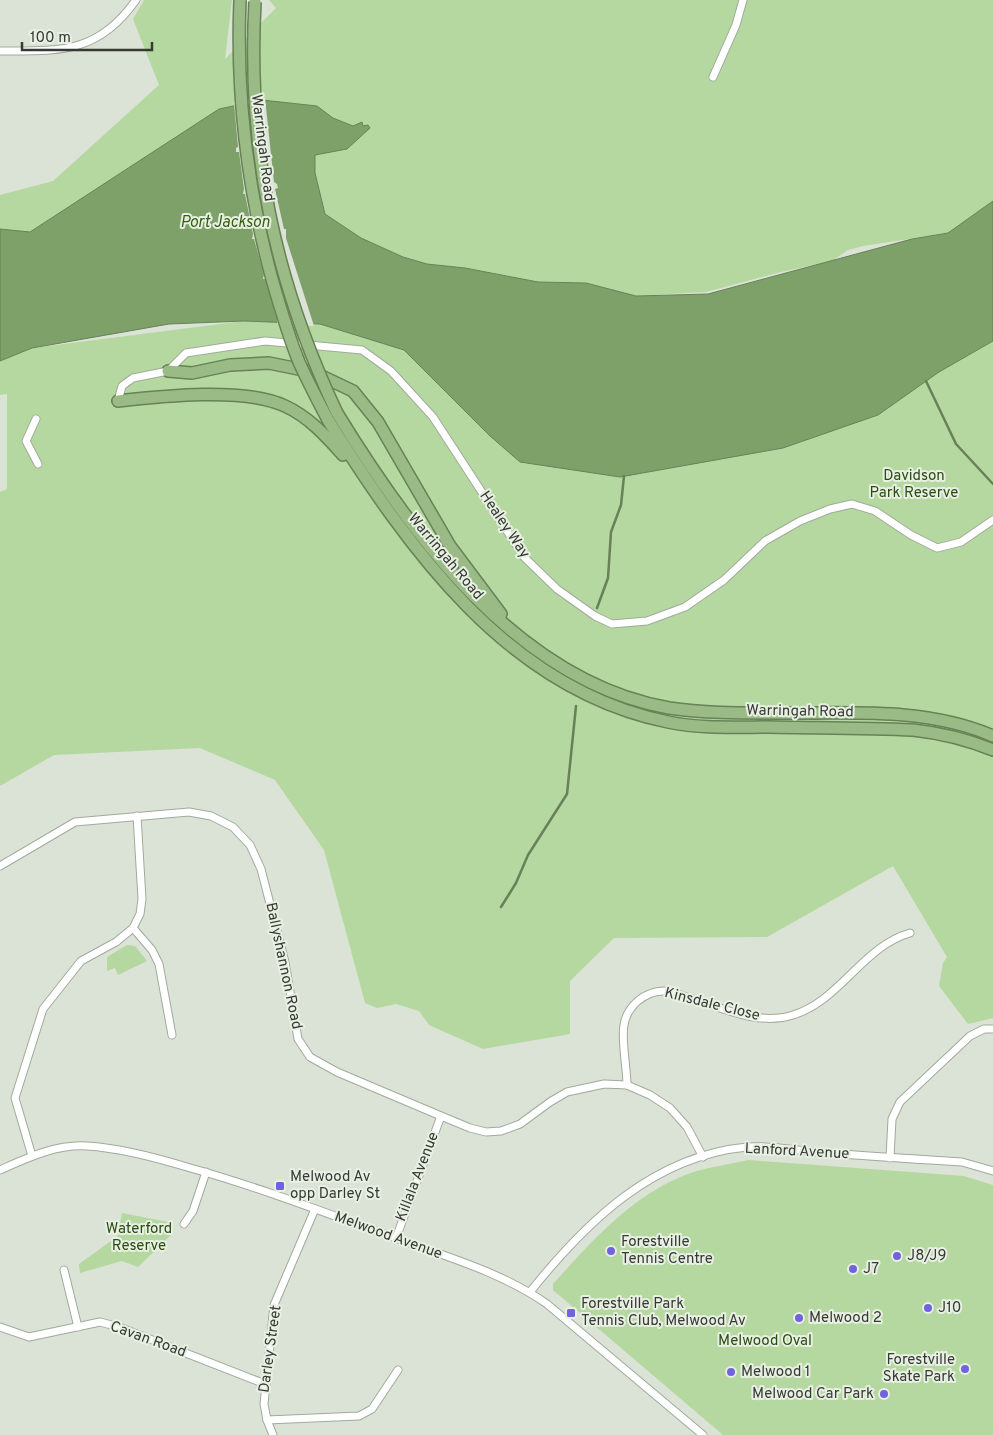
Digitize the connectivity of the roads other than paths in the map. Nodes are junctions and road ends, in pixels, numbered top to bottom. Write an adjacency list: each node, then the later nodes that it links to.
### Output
1 (136, 0): 5 (street)
2 (240, 0): 11 (highway, Warringah Road, bridge)
3 (256, 0): 13 (highway, Warringah Road, bridge)
4 (743, 0): 6 (street)
5 (0, 52)
6 (713, 77)
7 (168, 371): 8 (street); 12 (street, Healey Way); 13 (highway)
8 (118, 401): 11 (highway)
9 (36, 419): 10 (street)
10 (38, 464)
11 (362, 474): 15 (highway, Warringah Road)
12 (993, 520)
13 (518, 635): 14 (highway, Warringah Road)
14 (993, 736)
15 (993, 750)
16 (137, 816): 17 (street, Ballyshannon Road); 18 (street); 23 (street, Ballyshannon Road)
17 (0, 866)
18 (133, 928): 21 (street); 24 (street)
19 (910, 933): 22 (street, Kinsdale Close)
20 (993, 1029): 26 (street)
21 (172, 1034)
22 (627, 1086): 23 (street, Ballyshannon Road); 25 (street, Ballyshannon Road)
23 (441, 1116): 32 (street, Killala Avenue)
24 (32, 1156): 27 (street, Melwood Avenue); 29 (street, Melwood Avenue)
25 (703, 1157): 26 (street, Lanford Avenue); 34 (street, Lanford Avenue)
26 (890, 1158): 28 (street, Lanford Avenue)
27 (0, 1170)
28 (993, 1171)
29 (206, 1172): 30 (street, Melwood Avenue); 31 (street)
30 (315, 1209): 32 (street, Melwood Avenue); 38 (street, Darley Street)
31 (184, 1224)
32 (396, 1238): 34 (street, Melwood Avenue)
33 (64, 1270): 36 (street)
34 (530, 1292): 41 (street, Melwood Avenue)
35 (0, 1327): 36 (street, Cavan Road)
36 (78, 1327): 38 (street, Cavan Road)
37 (398, 1370): 39 (street)
38 (265, 1384): 39 (street, Darley Street)
39 (267, 1420): 40 (street, Darley Street)
40 (274, 1435)
41 (703, 1435)

